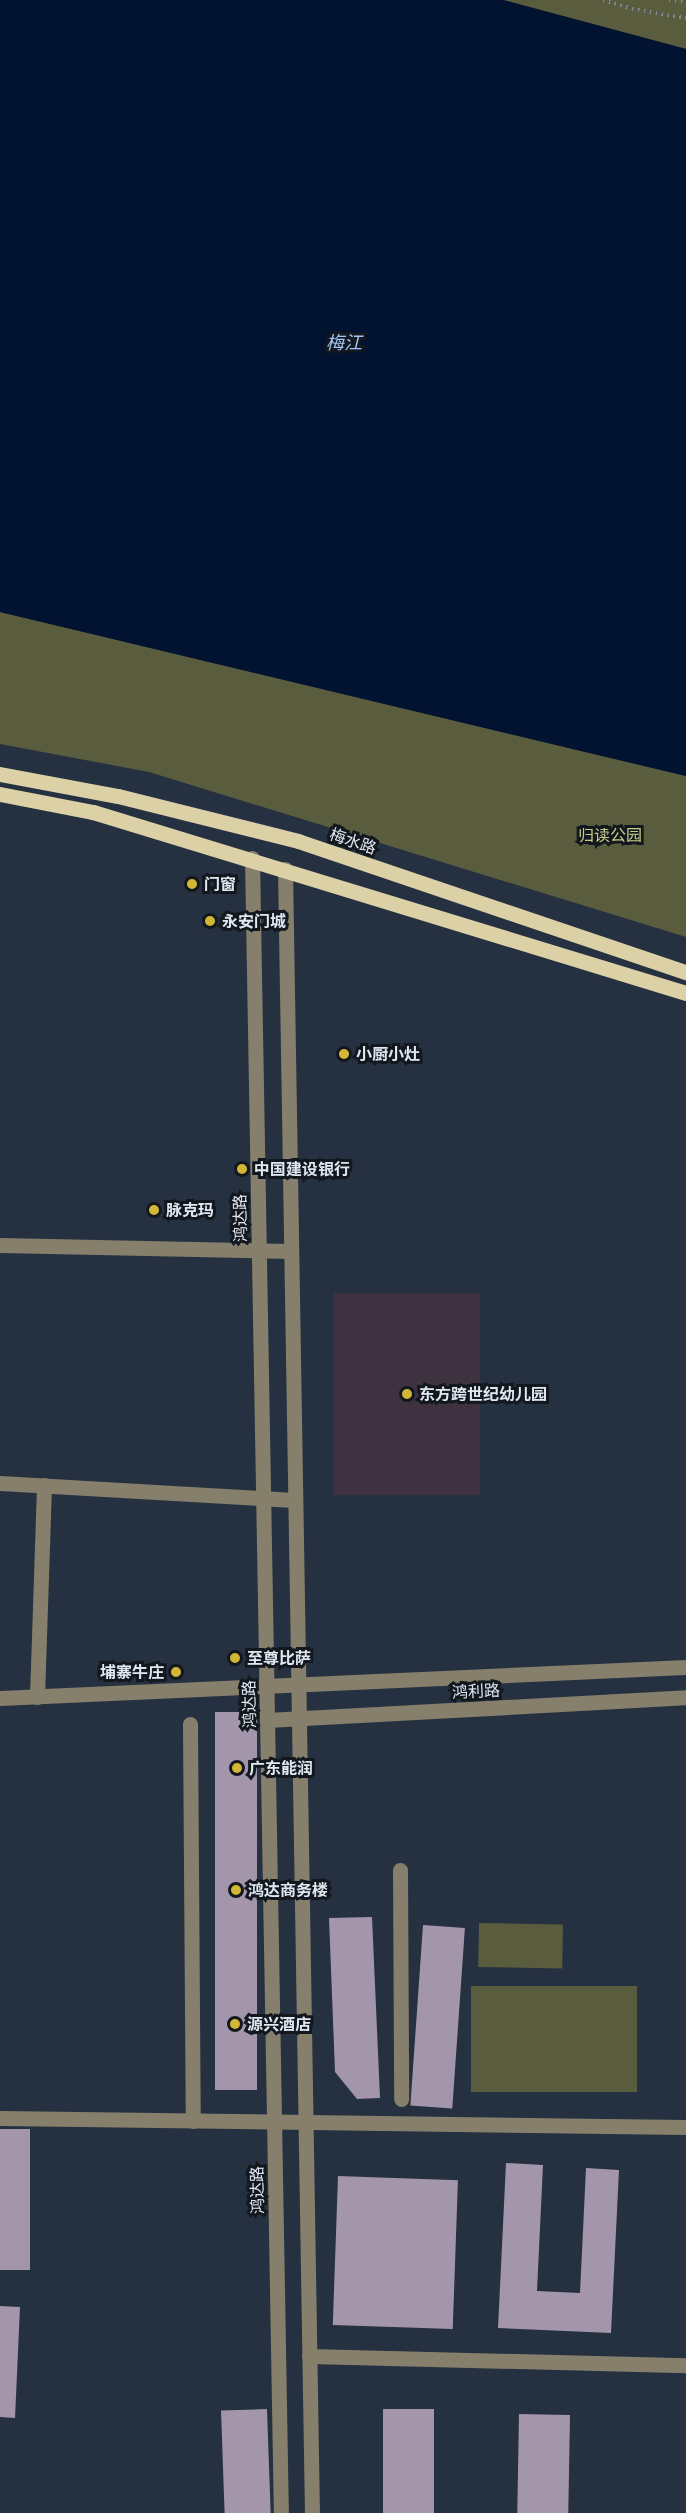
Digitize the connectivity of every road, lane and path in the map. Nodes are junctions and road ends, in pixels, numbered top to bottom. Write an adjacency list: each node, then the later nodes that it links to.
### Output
1 (603, 0): 4 (path)
2 (669, 0): 3 (path)
3 (686, 2)
4 (686, 18)
5 (0, 774): 9 (main road, 梅水路)
6 (0, 794): 7 (main road)
7 (252, 858): 8 (main road); 12 (street, 鸿达路)
8 (285, 868): 10 (main road); 13 (street)
9 (686, 972)
10 (686, 993)
11 (0, 1245): 12 (street)
12 (259, 1251): 13 (street); 16 (street, 鸿达路)
13 (290, 1251): 17 (street)
14 (0, 1483): 15 (street)
15 (44, 1485): 16 (street); 21 (street)
16 (263, 1498): 17 (street); 20 (street, 鸿达路)
17 (294, 1500): 19 (street)
18 (686, 1668): 19 (street, 鸿利路)
19 (298, 1688): 20 (street, 鸿利路); 24 (street)
20 (267, 1689): 21 (street, 鸿利路); 25 (street, 鸿达路)
21 (37, 1697): 23 (street, 鸿利路)
22 (686, 1697): 24 (street, 鸿利路)
23 (0, 1698)
24 (298, 1719): 25 (street, 鸿利路); 32 (street)
25 (267, 1720): 31 (street, 鸿达路)
26 (190, 1724): 30 (street)
27 (400, 1870): 28 (street)
28 (401, 2099)
29 (0, 2118): 30 (street)
30 (193, 2121): 31 (street)
31 (274, 2123): 32 (street); 36 (street, 鸿达路)
32 (305, 2123): 33 (street); 34 (street)
33 (686, 2127)
34 (309, 2356): 35 (street); 37 (street)
35 (686, 2366)
36 (281, 2513)
37 (312, 2513)

